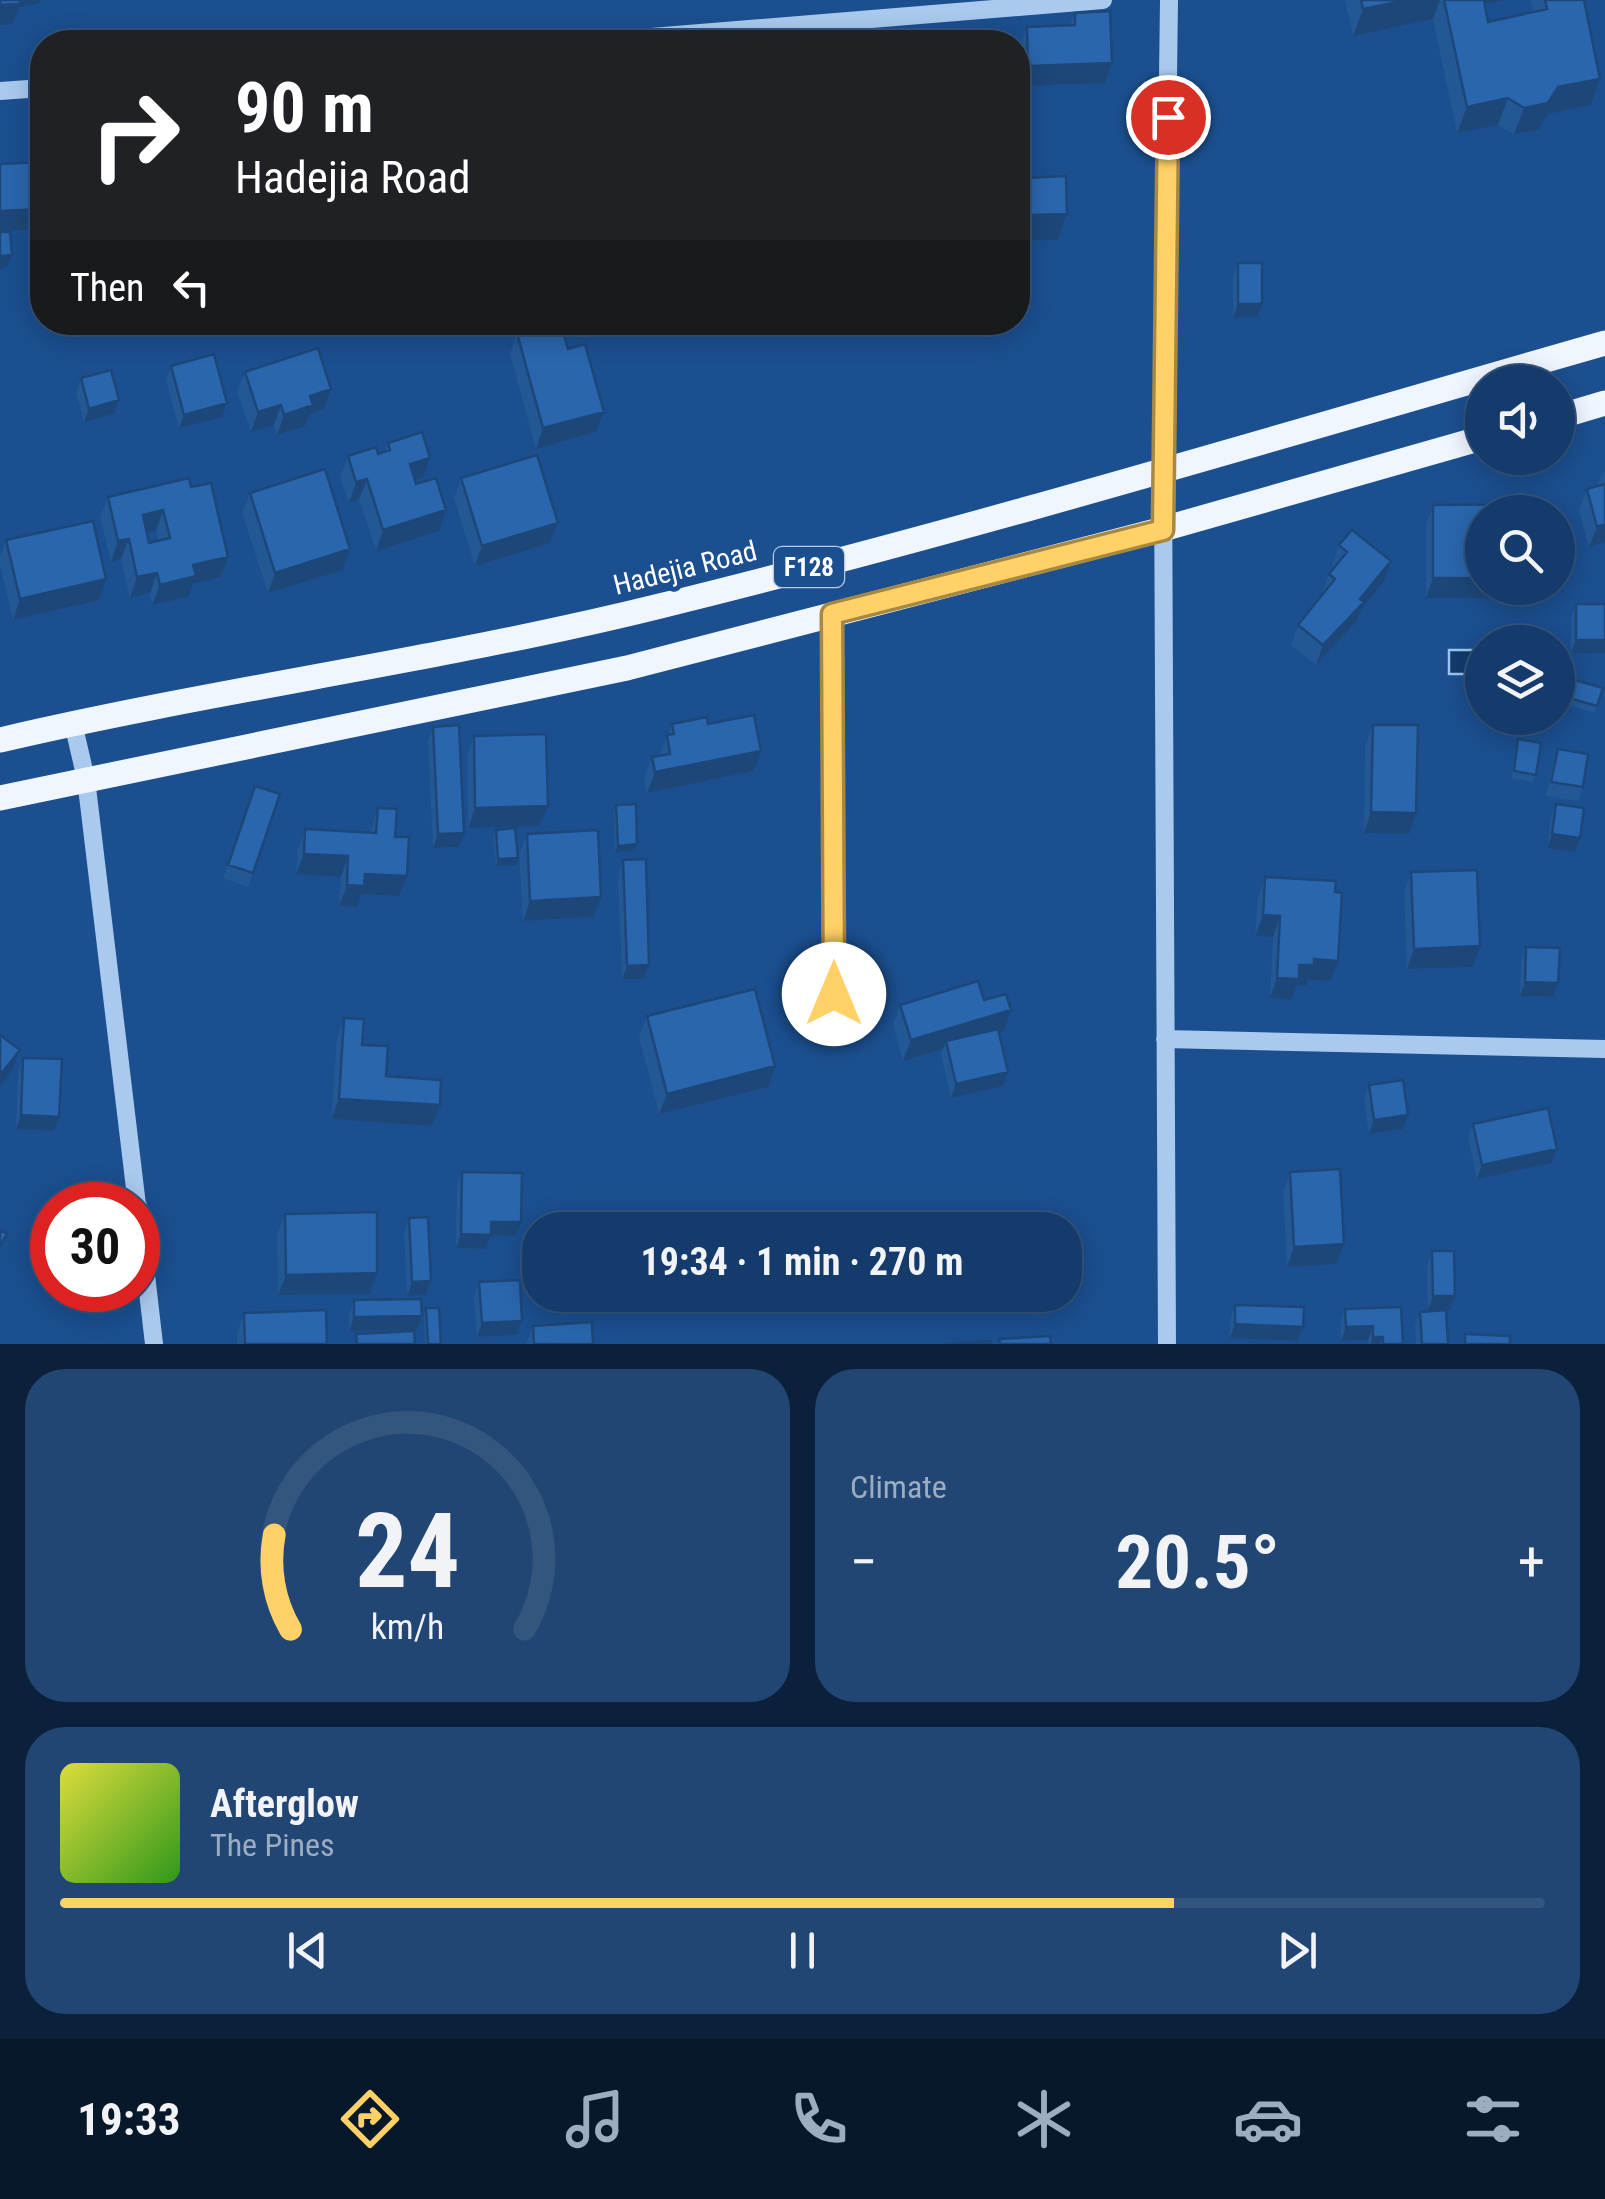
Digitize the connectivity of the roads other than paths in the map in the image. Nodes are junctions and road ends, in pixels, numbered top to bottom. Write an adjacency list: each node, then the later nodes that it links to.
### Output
1 (1103, 0): 3 (street)
2 (1170, 0): 10 (street)
3 (737, 30)
4 (30, 89): 5 (street)
5 (0, 92)
6 (1605, 343): 10 (main road, Hadejia Road / F128)
7 (1605, 403): 8 (main road)
8 (1575, 411)
9 (1465, 443): 11 (main road, F128)
10 (1162, 470): 11 (street); 13 (main road, Hadejia Road / F128)
11 (1163, 530): 12 (main road, F128); 18 (street)
12 (832, 614): 15 (main road, F128); 17 (street)
13 (73, 723): 14 (main road, Hadejia Road / F128); 15 (street)
14 (0, 740)
15 (86, 779): 16 (main road, F128); 20 (street)
16 (0, 798)
17 (834, 994)
18 (1165, 1038): 19 (street); 23 (street)
19 (1605, 1049)
20 (135, 1182)
21 (150, 1312): 22 (street)
22 (154, 1344)
23 (1167, 1344)

